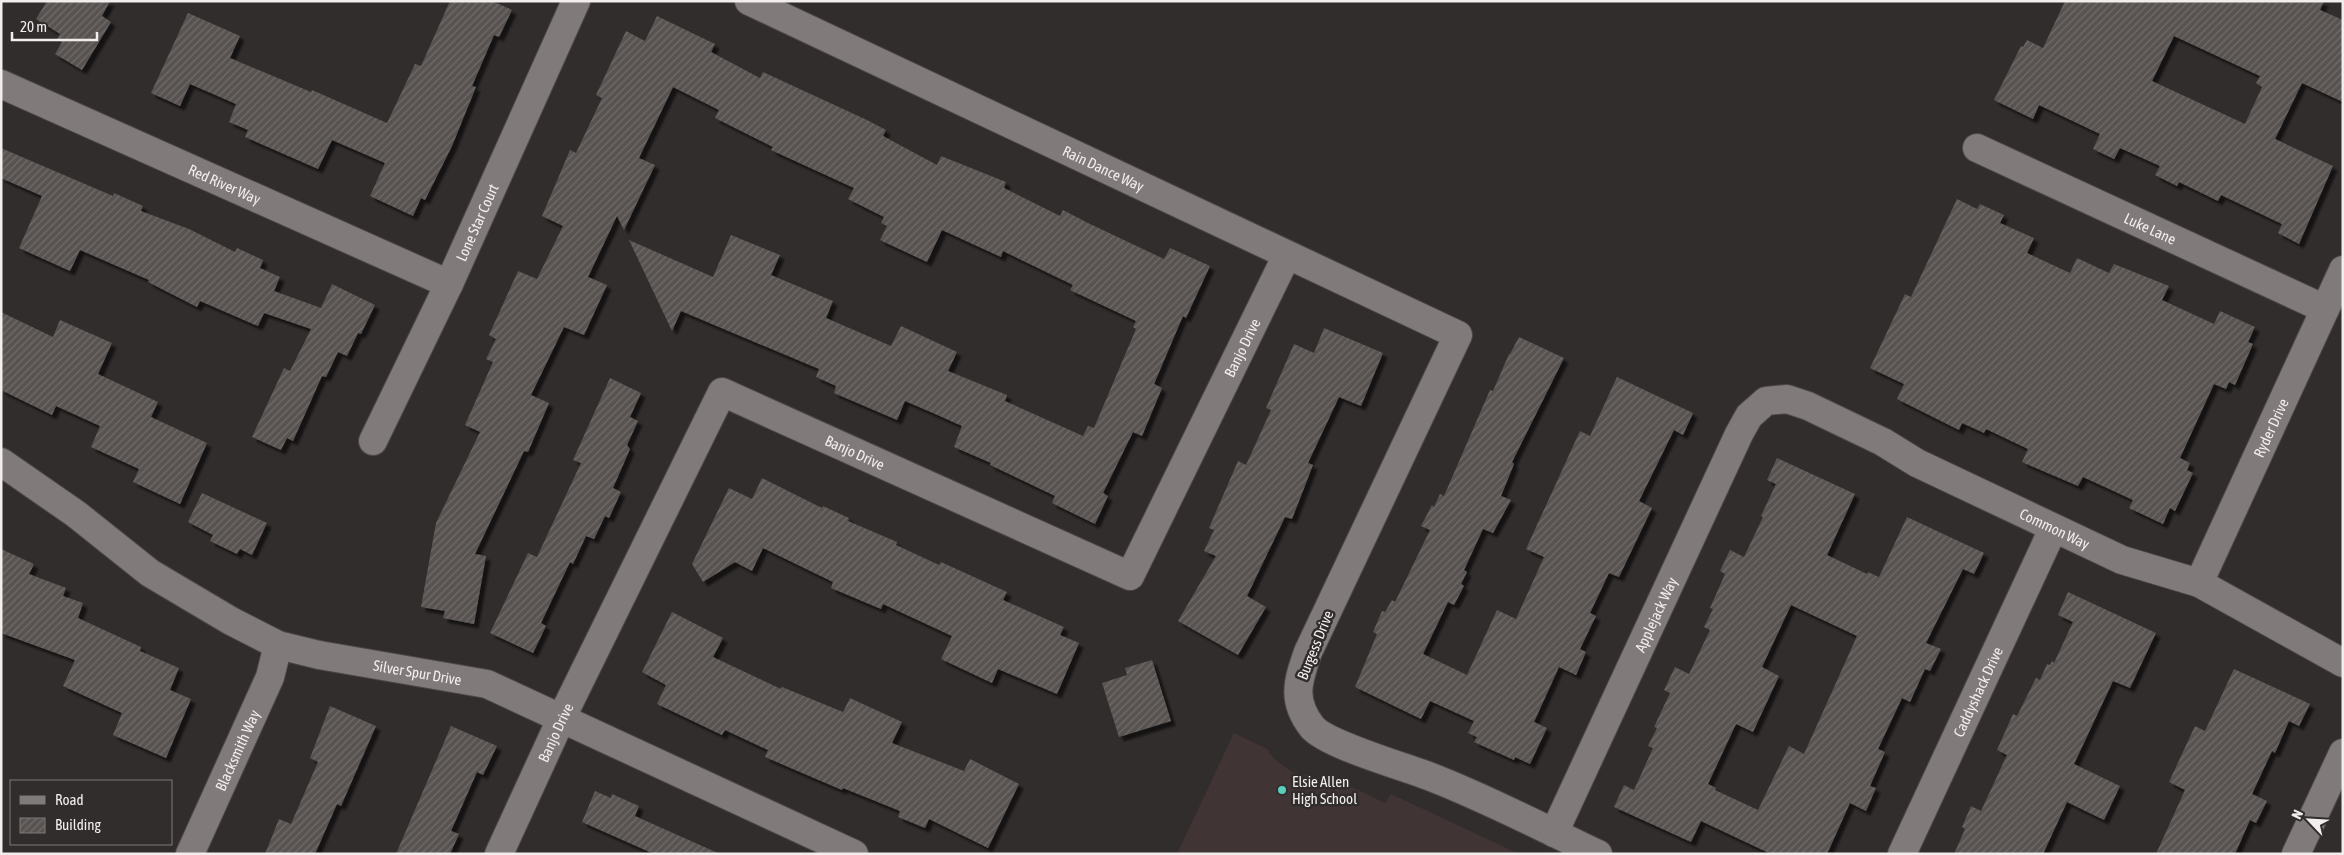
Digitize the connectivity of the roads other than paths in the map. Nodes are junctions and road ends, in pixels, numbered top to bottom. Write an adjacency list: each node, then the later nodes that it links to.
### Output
1 (576, 1): 7 (street, Lone Star Court)
2 (749, 1): 5 (street, Rain Dance Way)
3 (1, 84): 7 (street, Red River Way)
4 (1977, 148): 8 (street, Luke Lane)
5 (1287, 255): 9 (street, Rain Dance Way); 17 (street, Banjo Drive)
6 (2343, 270): 8 (street, Ryder Drive)
7 (449, 284): 11 (street, Lone Star Court)
8 (2325, 309): 14 (street, Ryder Drive)
9 (1458, 336): 19 (street, Burgess Drive)
10 (1766, 401): 13 (street, Common Way); 19 (street, Applejack Way)
11 (373, 441)
12 (1, 462): 15 (street, Silver Spur Drive)
13 (2052, 529): 14 (street, Common Way); 24 (street, Caddyshack Drive)
14 (2199, 584): 16 (street, Common Way)
15 (278, 645): 17 (street, Silver Spur Drive); 20 (street, Blacksmith Way)
16 (2343, 663)
17 (562, 717): 21 (street, Banjo Drive); 22 (street, Silver Spur Drive)
18 (2343, 753): 25 (street)
19 (1554, 833): 23 (street, Burgess Drive)
20 (190, 854)
21 (499, 854)
22 (854, 854)
23 (1598, 854)
24 (1902, 854)
25 (2296, 854)

